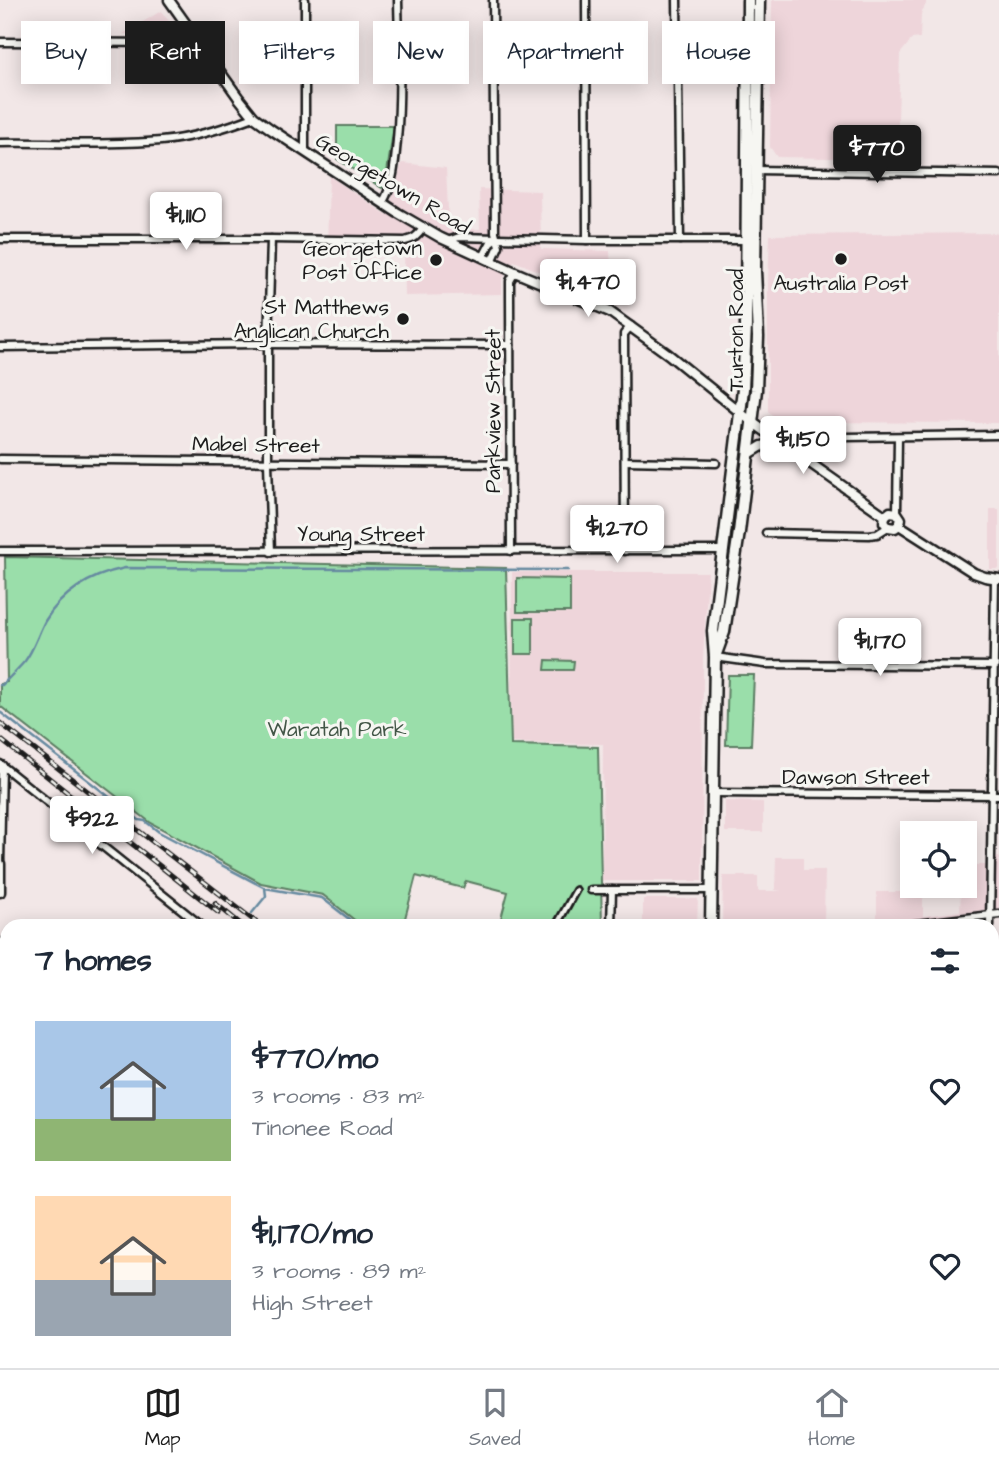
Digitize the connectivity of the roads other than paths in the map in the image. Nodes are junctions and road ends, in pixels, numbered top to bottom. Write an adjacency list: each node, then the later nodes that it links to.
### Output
1 (169, 0): 9 (street, Georgetown Road)
2 (305, 0): 15 (street)
3 (398, 0): 18 (street)
4 (493, 0): 20 (street)
5 (586, 0): 23 (street)
6 (677, 0): 24 (street)
7 (748, 0): 25 (main road, Turton Road)
8 (759, 0): 16 (main road, Turton Road)
9 (183, 21)
10 (0, 43): 11 (street)
11 (125, 43)
12 (225, 78): 13 (street, Georgetown Road)
13 (254, 117): 14 (street); 15 (street, Georgetown Road)
14 (0, 143)
15 (305, 152): 18 (street, Georgetown Road)
16 (756, 170): 17 (street); 35 (main road, Turton Road)
17 (999, 174)
18 (383, 202): 19 (street, Georgetown Road)
19 (423, 228): 22 (street); 26 (street, Georgetown Road)
20 (496, 238): 23 (street); 26 (street); 27 (street); 28 (street)
21 (0, 239): 22 (street)
22 (271, 239): 31 (street)
23 (587, 240): 24 (street)
24 (680, 240): 25 (street)
25 (746, 240): 34 (main road, Turton Road)
26 (448, 242): 27 (street, Georgetown Road)
27 (484, 257): 28 (street, Georgetown Road)
28 (492, 262): 29 (street, Georgetown Road)
29 (515, 272): 30 (street, Georgetown Road); 32 (street, Parkview Street)
30 (631, 326): 34 (street, Georgetown Road); 42 (street)
31 (268, 345): 32 (street); 33 (street); 43 (street)
32 (510, 345): 45 (street, Parkview Street)
33 (0, 347)
34 (741, 412): 35 (street, Georgetown Road); 51 (main road, Turton Road)
35 (752, 422): 38 (street, Georgetown Road); 40 (main road, Turton Road)
36 (999, 435): 37 (street)
37 (898, 437): 39 (street); 46 (street)
38 (780, 442): 39 (street, Georgetown Road); 40 (street)
39 (792, 451): 47 (street, Georgetown Road)
40 (748, 454): 57 (main road, Turton Road)
41 (0, 459): 43 (street, Mabel Street)
42 (625, 461): 44 (street); 54 (street)
43 (268, 463): 45 (street, Mabel Street); 55 (street)
44 (716, 463)
45 (511, 464): 53 (street, Parkview Street)
46 (897, 513): 47 (street); 48 (street)
47 (885, 516): 49 (street)
48 (900, 524): 49 (street); 56 (street)
49 (888, 527): 50 (street)
50 (766, 533)
51 (722, 550): 54 (street, Young Street); 57 (main road, Turton Road)
52 (0, 551): 55 (street, Young Street)
53 (511, 551): 54 (street, Young Street); 55 (street, Young Street)
54 (625, 551)
55 (271, 552)
56 (997, 579): 58 (street)
57 (715, 657): 58 (street); 60 (main road, Turton Road)
58 (997, 666): 61 (street)
59 (1, 765): 62 (street); 70 (street)
60 (713, 793): 61 (street, Dawson Street); 66 (main road, Turton Road)
61 (996, 795): 69 (street)
62 (0, 864): 67 (street)
63 (576, 890): 71 (street)
64 (591, 890): 65 (street)
65 (612, 890): 66 (street); 72 (street)
66 (711, 890): 73 (main road, Turton Road)
67 (0, 892)
68 (999, 914): 69 (street)
69 (990, 915): 74 (street); 75 (street)
70 (193, 919)
71 (560, 919)
72 (611, 919)
73 (710, 919)
74 (957, 919)
75 (990, 919)

